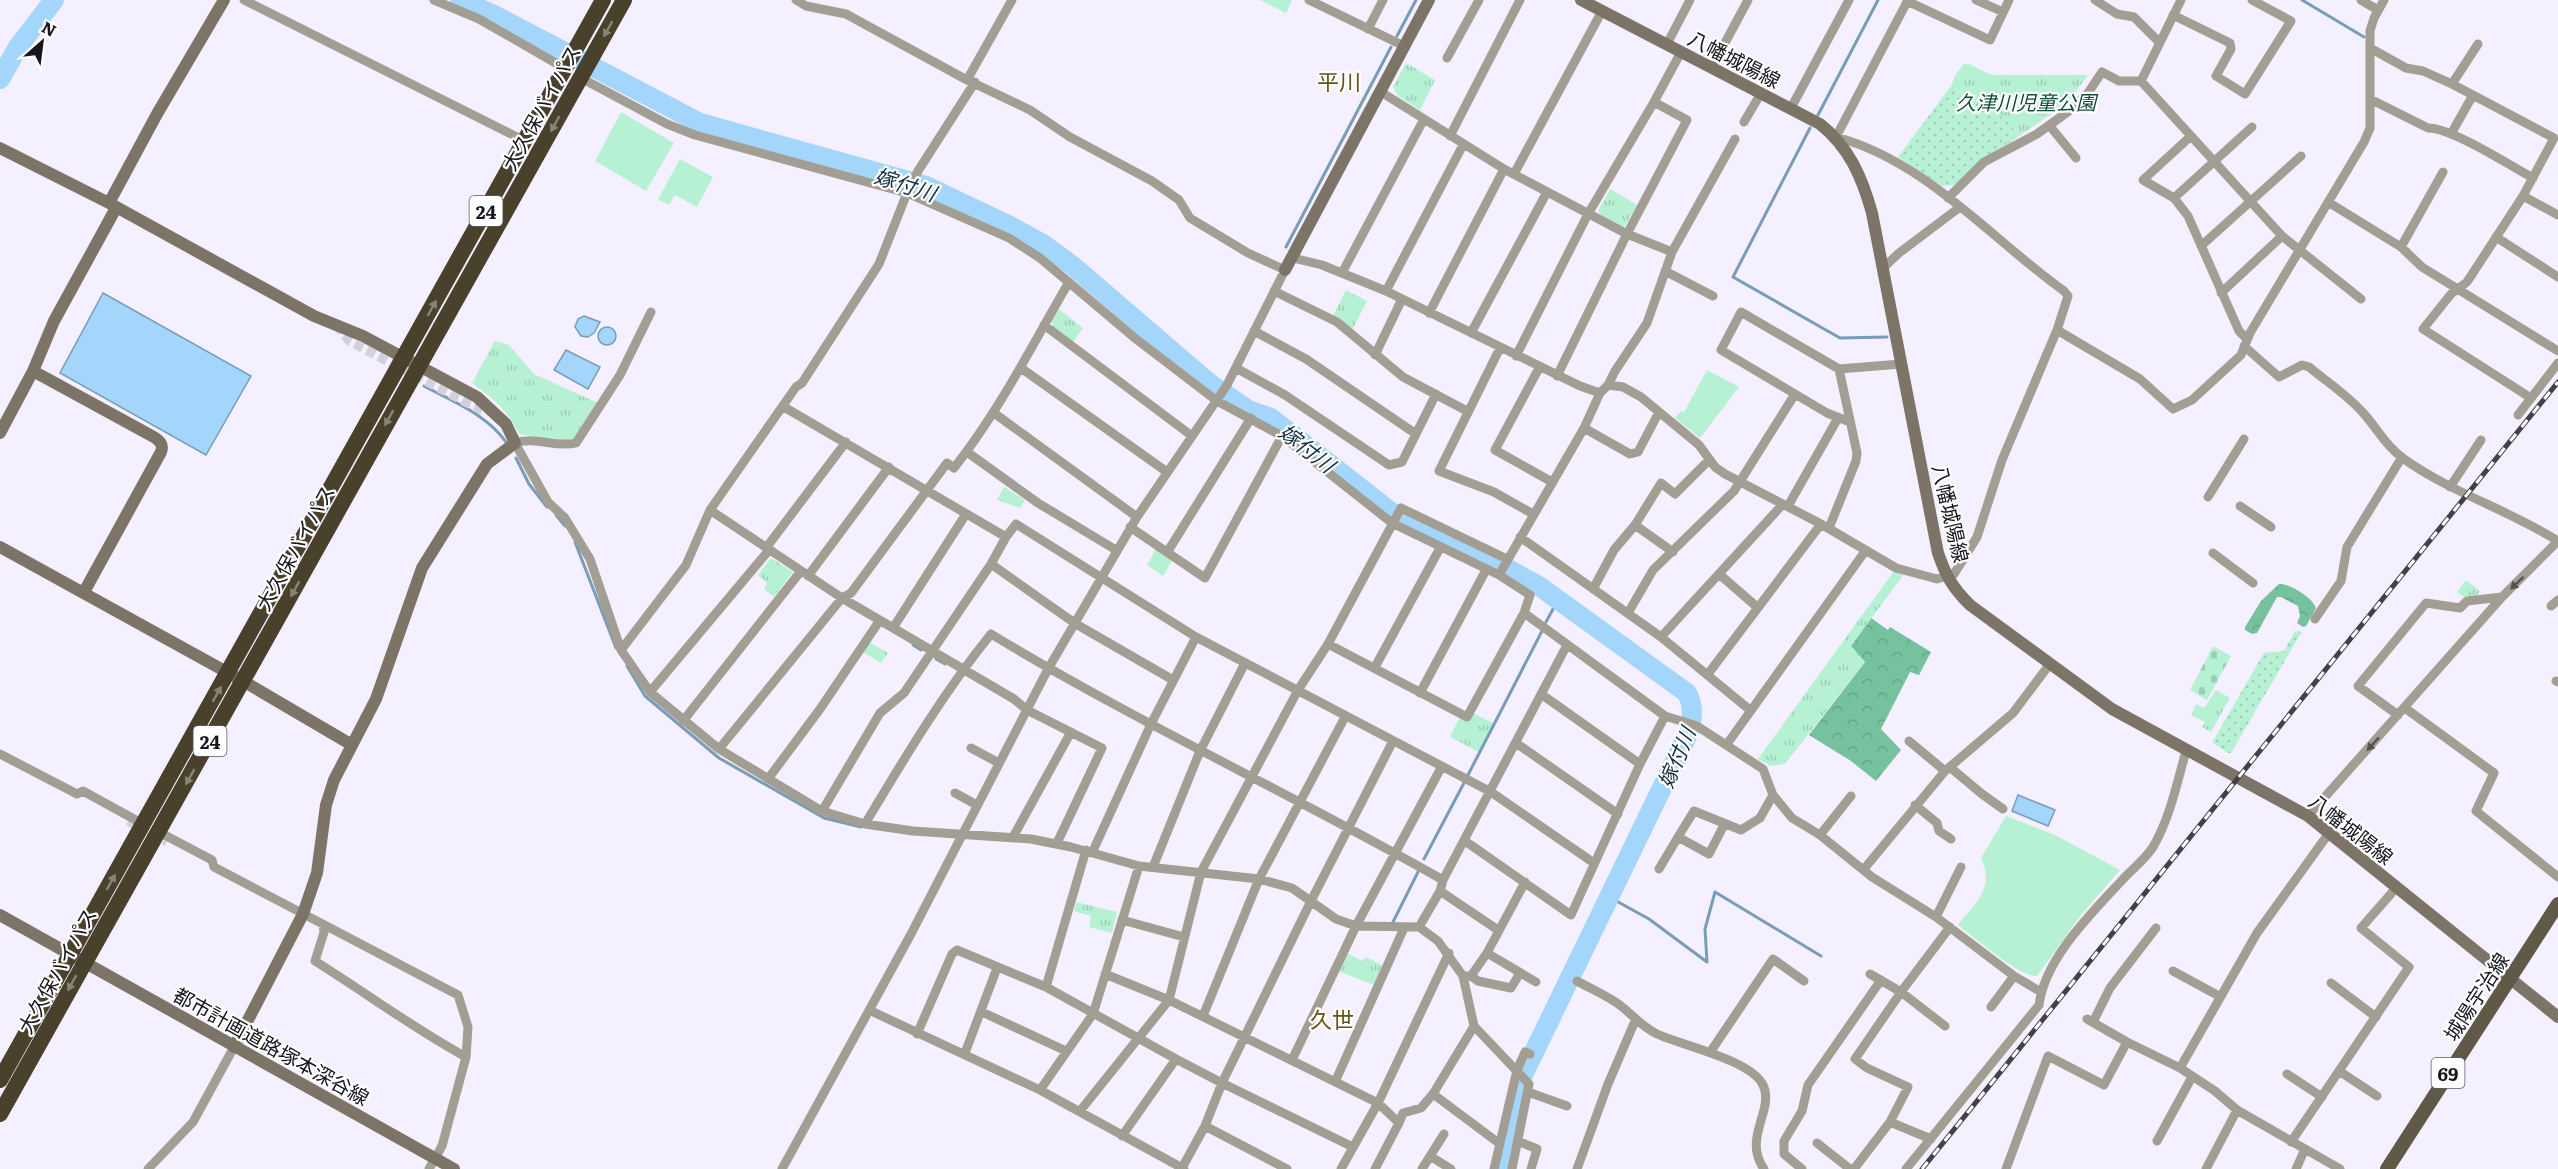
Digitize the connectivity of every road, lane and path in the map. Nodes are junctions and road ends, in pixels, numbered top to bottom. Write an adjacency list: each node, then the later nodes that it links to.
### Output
1 (224, 0): 76 (street)
2 (244, 0): 59 (street)
3 (434, 0): 38 (street)
4 (603, 0): 38 (highway, 大久保バイパス / 24)
5 (624, 0): 40 (highway, 大久保バイパス / 24, one-way to 40)
6 (796, 0): 41 (street)
7 (1012, 0): 41 (street)
8 (1309, 0): 30 (street)
9 (1383, 0): 30 (street)
10 (1429, 0): 34 (street)
11 (1479, 0): 37 (street)
12 (1520, 0): 55 (street)
13 (1690, 0): 32 (street)
14 (1748, 0): 39 (street)
15 (1849, 0): 49 (street)
16 (1907, 0): 28 (street); 57 (street)
17 (1976, 0): 28 (street)
18 (2009, 0): 28 (street)
19 (2095, 0): 25 (street)
20 (2181, 0): 29 (street)
21 (2252, 0): 29 (street)
22 (2361, 0): 26 (street)
23 (2384, 0): 26 (street)
24 (1585, 1): 27 (street, 八幡城陽線)
25 (2109, 4): 31 (street)
26 (2378, 10): 35 (street)
27 (1602, 11): 32 (street, 八幡城陽線); 67 (street)
28 (2003, 12)
29 (2173, 15): 31 (street)
30 (1368, 29): 34 (street)
31 (2159, 42): 42 (street)
32 (1667, 44): 36 (street, 八幡城陽線)
33 (2478, 44): 43 (street)
34 (1404, 46): 44 (street)
35 (2370, 48): 43 (street); 47 (street)
36 (1681, 52): 39 (street, 八幡城陽線); 48 (street)
37 (1447, 58)
38 (567, 67): 59 (highway, 大久保バイパス / 24)
39 (1712, 68): 45 (street, 八幡城陽線)
40 (582, 76): 70 (street); 112 (highway, 大久保バイパス / 24, one-way to 112)
41 (971, 81): 70 (street); 89 (street)
42 (2141, 81): 52 (street); 56 (street)
43 (2452, 84): 46 (street)
44 (1381, 92): 50 (street); 87 (street)
45 (1761, 93): 49 (street, 八幡城陽線); 51 (street)
46 (2473, 95): 54 (street); 68 (street)
47 (2370, 99): 54 (street); 75 (street)
48 (1654, 102): 78 (street); 80 (street)
49 (1791, 108): 57 (street, 八幡城陽線)
50 (1424, 119): 55 (street); 91 (street)
51 (1744, 122)
52 (2049, 125): 63 (street); 72 (street)
53 (2252, 127): 64 (street)
54 (2451, 134): 68 (street)
55 (1450, 136): 60 (street)
56 (2191, 136): 64 (street); 73 (street)
57 (1836, 137): 72 (street); 88 (street, 八幡城陽線)
58 (1735, 139): 86 (street)
59 (525, 141): 112 (highway, 大久保バイパス / 24, one-way to 59)
60 (1463, 145): 65 (street); 96 (street)
61 (0, 148): 76 (street)
62 (2301, 156): 74 (street)
63 (2076, 158)
64 (2214, 161): 73 (street); 74 (street)
65 (1504, 169): 67 (street); 102 (street)
66 (2443, 172): 84 (street)
67 (1514, 174): 69 (street)
68 (2533, 178): 71 (street)
69 (1547, 192): 78 (street); 106 (street)
70 (907, 193): 93 (street); 127 (street)
71 (2523, 196): 79 (street); 82 (street)
72 (1948, 198): 77 (street)
73 (2174, 198): 83 (street)
74 (2250, 201): 81 (street); 83 (street)
75 (2328, 202): 84 (street); 85 (street)
76 (112, 206): 112 (street); 119 (street)
77 (1960, 207): 88 (street); 104 (street)
78 (1588, 214): 80 (street); 111 (street)
79 (2558, 215)
80 (1627, 234): 86 (street); 120 (street)
81 (2282, 236): 85 (street); 97 (street)
82 (2496, 237): 92 (street); 94 (street)
83 (2201, 246): 97 (street)
84 (2400, 247): 94 (street)
85 (2300, 250): 100 (street); 107 (street)
86 (1672, 252): 90 (street)
87 (1293, 258): 89 (street); 91 (street)
88 (1883, 268): 114 (street, 八幡城陽線)
89 (1284, 270): 95 (street)
90 (1665, 271): 98 (street); 121 (street)
91 (1342, 273): 96 (street)
92 (2558, 277)
93 (1069, 282): 103 (street); 126 (street)
94 (2457, 289): 109 (street); 125 (street)
95 (1274, 291): 105 (street); 110 (street)
96 (1386, 291): 99 (street)
97 (2221, 293): 107 (street)
98 (1713, 296)
99 (1402, 299): 102 (street); 110 (street)
100 (2361, 299)
101 (651, 312): 143 (street)
102 (1429, 313): 106 (street)
103 (1044, 325): 115 (street); 138 (street)
104 (2057, 330): 107 (street); 182 (street)
105 (1254, 331): 116 (street); 137 (street)
106 (1471, 333): 108 (street)
107 (2246, 342): 145 (street)
108 (1500, 348): 111 (street); 128 (street)
109 (2558, 351)
110 (1375, 355): 123 (street)
111 (1516, 356): 117 (street)
112 (411, 363): 143 (street); 208 (highway, 大久保バイパス / 24)
113 (2558, 363): 125 (street)
114 (1901, 364): 118 (street); 182 (street, 八幡城陽線)
115 (1021, 368): 130 (street); 148 (street)
116 (1236, 368): 126 (street); 137 (street)
117 (1539, 368): 120 (street); 149 (street)
118 (1839, 369): 124 (street); 134 (street)
119 (33, 371): 136 (street); 186 (street)
120 (1557, 376): 122 (street)
121 (1608, 385): 122 (street); 129 (street)
122 (1600, 393): 135 (street)
123 (1436, 394): 128 (street); 137 (street)
124 (1795, 394): 133 (street); 150 (street)
125 (2531, 398): 131 (street)
126 (1219, 399): 132 (street); 138 (street)
127 (784, 406): 142 (street); 156 (street)
128 (1467, 411): 158 (street)
129 (1659, 412): 135 (street); 146 (street)
130 (994, 413): 144 (street); 159 (street)
131 (2518, 415)
132 (1251, 418): 139 (street); 173 (street)
133 (1838, 418): 134 (street); 154 (street)
134 (1850, 422): 162 (street)
135 (1584, 428): 149 (street)
136 (0, 434)
137 (1416, 435)
138 (1192, 436): 148 (street)
139 (1282, 436): 160 (street); 173 (street)
140 (2244, 439): 153 (street)
141 (2481, 440): 151 (street)
142 (846, 442): 147 (street); 170 (street)
143 (515, 443): 200 (street); 226 (street)
144 (967, 452): 152 (street); 171 (street)
145 (2402, 457): 151 (street); 192 (street)
146 (1709, 460): 150 (street); 161 (street)
147 (889, 467): 152 (street); 179 (street)
148 (1167, 472): 159 (street)
149 (1552, 482): 158 (street)
150 (1740, 482): 154 (street); 174 (street)
151 (2450, 487): 167 (street)
152 (926, 491): 157 (street); 188 (street)
153 (2208, 497)
154 (1786, 505): 162 (street); 180 (street)
155 (2240, 506): 164 (street)
156 (710, 510): 170 (street); 200 (street)
157 (966, 514): 165 (street); 195 (street)
158 (1533, 514): 166 (street)
159 (1137, 517): 163 (street)
160 (1392, 523): 169 (street); 176 (street); 198 (street)
161 (1635, 525): 174 (street); 185 (street)
162 (1825, 526): 172 (street); 189 (street)
163 (1130, 527): 171 (street); 173 (street)
164 (2271, 527)
165 (1006, 537): 177 (street); 183 (street)
166 (1520, 537): 176 (street); 185 (street)
167 (2558, 541): 187 (street, one-way to 187)
168 (0, 547): 186 (street)
169 (1440, 548): 178 (street); 204 (street)
170 (767, 549): 179 (street); 211 (street)
171 (1116, 550): 183 (street)
172 (1866, 550): 182 (street); 215 (street)
173 (1168, 551)
174 (1673, 552): 191 (street)
175 (2213, 553): 184 (street)
176 (1507, 559): 181 (street)
177 (991, 564): 194 (street); 201 (street)
178 (1486, 570): 181 (street); 212 (street)
179 (805, 573): 188 (street); 219 (street)
180 (1719, 574): 189 (street); 197 (street)
181 (1499, 575): 190 (street)
182 (1946, 577): 203 (street, 八幡城陽線)
183 (1102, 579): 194 (street); 196 (street)
184 (2253, 584)
185 (1593, 589): 191 (street)
186 (84, 592): 208 (street)
187 (2502, 597): 216 (street); 216 (street)
188 (842, 598): 193 (street); 228 (street)
189 (1757, 607): 207 (street)
190 (1524, 613): 199 (street); 212 (street)
191 (1628, 613): 197 (street)
192 (2315, 619)
193 (880, 620): 195 (street); 237 (street)
194 (1076, 624): 206 (street); 209 (street)
195 (893, 628): 201 (street)
196 (1196, 637): 202 (street); 209 (street)
197 (1661, 637): 207 (street)
198 (1328, 644): 204 (street); 210 (street)
199 (1567, 645): 213 (street); 217 (street)
200 (621, 650): 211 (street)
201 (932, 650): 205 (street); 247 (street)
202 (1245, 663): 210 (street); 229 (street)
203 (2049, 665): 230 (street, 八幡城陽線); 235 (street)
204 (1375, 667): 212 (street)
205 (963, 668): 206 (street); 214 (street); 251 (street)
206 (1048, 669): 214 (street); 220 (street)
207 (1708, 674): 215 (street)
208 (236, 677): 226 (street); 250 (highway, 大久保バイパス / 24, one-way to 208); 257 (highway, 大久保バイパス / 24, one-way to 257)
209 (1173, 680): 220 (street)
210 (1298, 690): 218 (street); 236 (street)
211 (650, 692): 219 (street)
212 (1420, 693)
213 (1541, 694): 224 (street); 233 (street)
214 (1027, 710): 221 (street); 232 (street)
215 (1750, 710): 225 (street)
216 (2402, 712): 249 (street, one-way to 249); 272 (street)
217 (1665, 716): 225 (street); 233 (street)
218 (1345, 717): 222 (street); 243 (street)
219 (683, 721): 228 (street)
220 (1151, 724): 229 (street); 263 (street)
221 (1071, 732): 258 (street); 262 (street)
222 (1393, 741): 234 (street); 253 (street)
223 (1909, 741): 235 (street)
224 (1516, 743): 238 (street); 248 (street)
225 (1727, 744): 241 (street)
226 (352, 745): 280 (street)
227 (971, 748): 232 (street)
228 (719, 749): 237 (street)
229 (1200, 751): 236 (street); 267 (street)
230 (2186, 751): 249 (street, 八幡城陽線); 310 (street)
231 (0, 754): 240 (street)
232 (999, 764): 244 (street)
233 (1640, 764): 248 (street)
234 (1442, 766): 238 (street); 264 (street)
235 (1948, 769): 245 (street); 246 (street)
236 (1251, 776): 243 (street); 271 (street)
237 (768, 779): 247 (street)
238 (1491, 792): 261 (street); 265 (street)
239 (955, 793): 244 (street)
240 (77, 794): 250 (street); 250 (street)
241 (1773, 795): 252 (street); 256 (street)
242 (1851, 796): 256 (street)
243 (1302, 802): 253 (street); 273 (street)
244 (977, 805): 254 (street)
245 (1915, 805): 260 (street); 270 (street)
246 (2003, 809)
247 (822, 811): 251 (street)
248 (1618, 814): 265 (street)
249 (2308, 816): 255 (street, 八幡城陽線)
250 (135, 822): 294 (highway, 大久保バイパス / 24, one-way to 250)
251 (865, 824): 254 (street)
252 (1724, 825): 259 (street); 259 (street)
253 (1349, 827): 264 (street); 278 (street)
254 (963, 832): 258 (street); 314 (street)
255 (2329, 833): 276 (street, 八幡城陽線); 311 (street)
256 (1820, 835): 270 (street)
257 (163, 837): 280 (street); 294 (highway, 大久保バイパス / 24)
258 (1013, 837): 262 (street)
259 (1678, 837): 269 (street)
260 (1950, 839)
261 (1465, 841): 274 (street); 275 (street)
262 (1057, 843): 263 (street)
263 (1089, 851): 266 (street); 308 (street)
264 (1396, 853): 274 (street); 285 (street)
265 (1594, 863): 275 (street)
266 (1139, 866): 267 (street); 283 (street)
267 (1153, 867): 271 (street)
268 (1961, 867): 282 (street)
269 (1659, 869)
270 (1864, 869): 282 (street)
271 (1202, 872): 273 (street); 291 (street)
272 (2558, 877)
273 (1258, 879): 278 (street); 317 (street)
274 (1443, 880): 277 (street)
275 (1525, 882): 290 (street)
276 (2396, 888): 302 (street, 八幡城陽線); 318 (street)
277 (1440, 891): 286 (street); 290 (street)
278 (1311, 901): 285 (street); 324 (street)
279 (2558, 904): 302 (main road, 城陽宇治線 / 69)
280 (303, 914): 284 (street); 327 (street)
281 (0, 915): 294 (street, 都市計画道路塚本深谷線)
282 (1936, 917): 287 (street)
283 (1122, 920): 291 (street); 298 (street)
284 (323, 924): 332 (street); 332 (street)
285 (1356, 926): 288 (street); 334 (street)
286 (1419, 927): 288 (street); 292 (street)
287 (1950, 927): 301 (street); 309 (street)
288 (1404, 928): 341 (street)
289 (2156, 928): 326 (street)
290 (1498, 930): 293 (street)
291 (1184, 937): 312 (street)
292 (1449, 953): 300 (street); 348 (street)
293 (1487, 953): 297 (street); 300 (street)
294 (77, 959): 327 (street, 都市計画道路塚本深谷線); 340 (highway, 大久保バイパス / 24); 352 (highway, 大久保バイパス / 24, one-way to 352)
295 (997, 968): 308 (street); 315 (street); 323 (street)
296 (2173, 971): 311 (street)
297 (1520, 973): 300 (street); 306 (street)
298 (1106, 974): 312 (street); 316 (street)
299 (1870, 974): 303 (street)
300 (1467, 976): 321 (street)
301 (2014, 976): 310 (street); 313 (street)
302 (2510, 978): 319 (street, 八幡城陽線); 389 (main road, 城陽宇治線 / 69)
303 (1881, 980): 309 (street); 382 (street)
304 (1577, 981): 320 (street)
305 (1804, 981): 329 (street)
306 (1536, 982)
307 (2331, 983): 318 (street)
308 (1046, 987): 316 (street)
309 (1901, 992): 322 (street); 353 (street)
310 (2041, 992): 358 (street)
311 (2220, 996): 335 (street)
312 (1169, 1000): 317 (street); 325 (street)
313 (1990, 1007)
314 (868, 1010): 323 (street); 371 (street)
315 (982, 1012): 328 (street); 330 (street)
316 (1093, 1014): 325 (street); 328 (street)
317 (1203, 1016): 324 (street)
318 (2376, 1017): 337 (street)
319 (2558, 1017)
320 (1635, 1021): 329 (street); 380 (street)
321 (1474, 1026): 336 (street); 345 (street)
322 (1945, 1026)
323 (917, 1034): 330 (street)
324 (1244, 1038): 334 (street); 342 (street)
325 (1138, 1039): 333 (street); 351 (street)
326 (2127, 1042): 335 (street); 385 (street)
327 (234, 1047): 367 (street, 都市計画道路塚本深谷線); 369 (street)
328 (1066, 1051): 344 (street)
329 (1711, 1051): 381 (street)
330 (965, 1053): 344 (street)
331 (1530, 1054): 336 (street)
332 (466, 1057): 367 (street)
333 (1176, 1059): 342 (street); 357 (street)
334 (1292, 1060): 341 (street)
335 (2180, 1068): 339 (street)
336 (1517, 1070): 343 (street); 363 (street)
337 (2339, 1071): 346 (street); 347 (street)
338 (2287, 1074): 347 (street)
339 (2192, 1077): 350 (street); 360 (street)
340 (0, 1080)
341 (1335, 1082): 348 (street)
342 (1222, 1083): 355 (street); 364 (street)
343 (1528, 1088): 349 (street); 359 (street)
344 (1040, 1090): 351 (street)
345 (1433, 1094): 354 (street); 363 (street)
346 (2377, 1096)
347 (2322, 1097): 361 (street)
348 (1378, 1103): 354 (street); 364 (street)
349 (1567, 1106)
350 (2237, 1110): 361 (street); 386 (street)
351 (1080, 1111): 357 (street)
352 (0, 1114)
353 (1890, 1122): 358 (street); 383 (street)
354 (1399, 1123): 374 (street)
355 (1205, 1126): 368 (street); 372 (street)
356 (1444, 1134): 366 (street)
357 (1122, 1136): 368 (street)
358 (1931, 1139): 384 (street)
359 (1518, 1141): 378 (street); 379 (street)
360 (2157, 1141)
361 (2291, 1142): 365 (street)
362 (1816, 1143): 383 (street)
363 (1500, 1144): 377 (street)
364 (1353, 1148): 373 (street)
365 (2304, 1149): 387 (street); 388 (street)
366 (1430, 1156): 375 (street); 376 (street)
367 (432, 1163): 370 (street, 都市計画道路塚本深谷線)
368 (1183, 1168)
369 (148, 1169)
370 (454, 1169)
371 (782, 1169)
372 (1287, 1169)
373 (1341, 1169)
374 (1375, 1169)
375 (1422, 1169)
376 (1451, 1169)
377 (1494, 1169)
378 (1512, 1169)
379 (1531, 1169)
380 (1577, 1169)
381 (1764, 1169)
382 (1802, 1169)
383 (1852, 1169)
384 (1906, 1169)
385 (2006, 1169)
386 (2206, 1169)
387 (2296, 1169)
388 (2340, 1169)
389 (2387, 1169)

